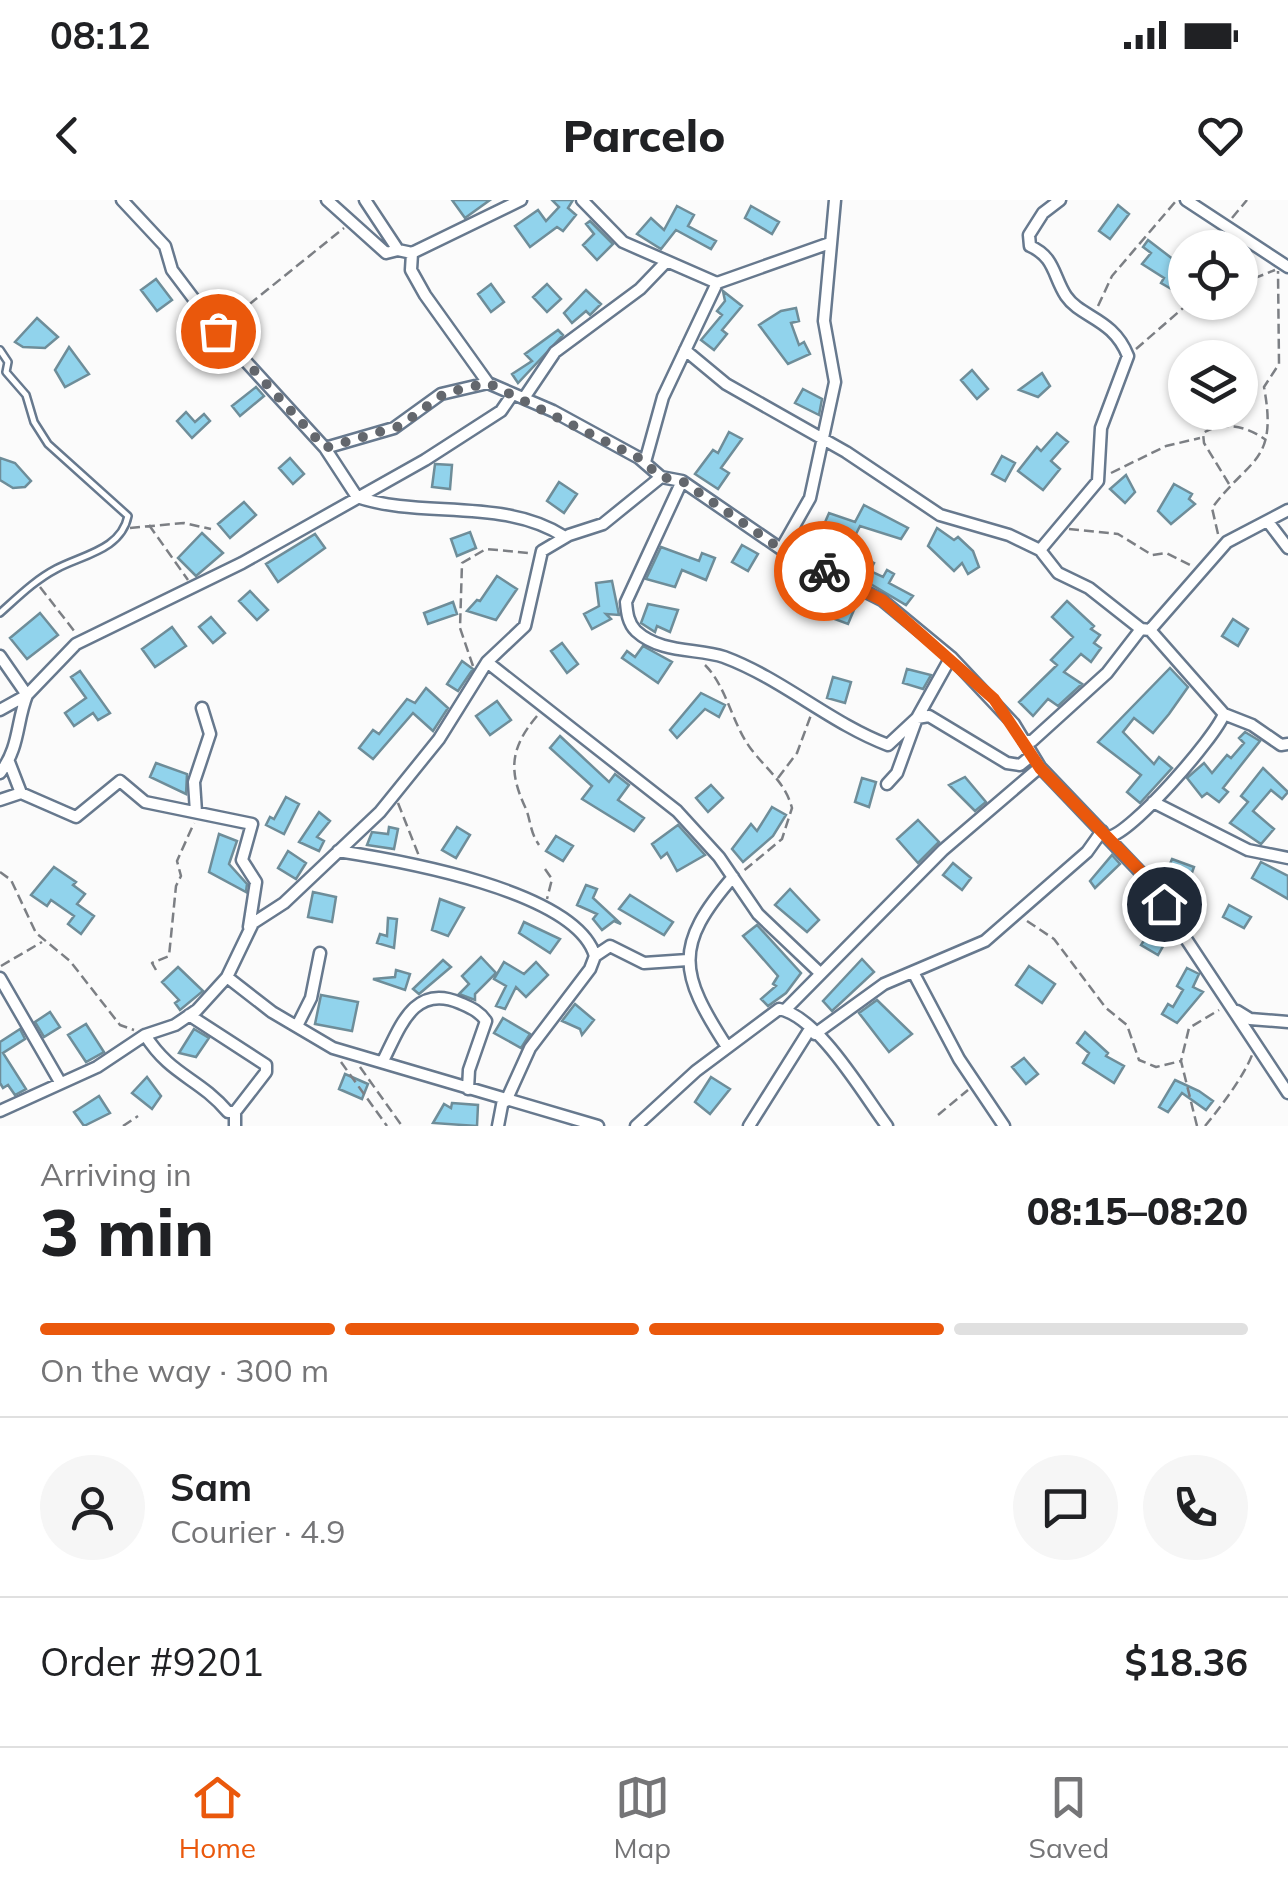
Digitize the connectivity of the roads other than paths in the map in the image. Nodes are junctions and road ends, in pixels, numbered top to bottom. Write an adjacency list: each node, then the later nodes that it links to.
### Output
1 (122, 200): 21 (street)
2 (327, 200): 10 (street)
3 (365, 200): 10 (street)
4 (521, 200): 11 (street)
5 (582, 200): 12 (street)
6 (836, 200): 9 (street)
7 (1060, 200): 31 (street)
8 (1186, 200): 13 (street)
9 (830, 242): 14 (street); 20 (street)
10 (398, 250): 11 (street)
11 (412, 252): 17 (street)
12 (665, 263): 14 (street); 19 (street)
13 (1284, 264)
14 (716, 283): 16 (street)
15 (0, 350): 32 (lane)
16 (685, 350): 20 (street); 22 (street)
17 (488, 383): 18 (street); 21 (street)
18 (512, 395): 19 (street); 25 (street)
19 (524, 398): 22 (street)
20 (824, 444): 30 (street); 31 (street)
21 (325, 448): 25 (street)
22 (645, 462): 23 (street)
23 (661, 477): 24 (street); 28 (street)
24 (682, 481): 30 (street); 41 (street)
25 (357, 496): 28 (street); 37 (street)
26 (1288, 510): 27 (street)
27 (1269, 523): 29 (street); 33 (street)
28 (565, 537): 36 (street)
29 (1288, 548)
30 (781, 549): 35 (street)
31 (1040, 550): 33 (street)
32 (0, 613)
33 (1146, 630): 40 (street); 42 (street)
34 (0, 656): 37 (street)
35 (950, 657): 41 (street); 42 (street)
36 (487, 662): 54 (street); 56 (street)
37 (26, 695): 39 (street); 45 (street)
38 (202, 708): 52 (street)
39 (0, 710)
40 (1224, 714): 43 (street); 51 (street)
41 (917, 718): 44 (street); 48 (street)
42 (1024, 741): 44 (street)
43 (1288, 744)
44 (1031, 756): 46 (street)
45 (9, 762): 47 (street); 49 (street)
46 (1040, 768): 53 (street); 62 (street)
47 (0, 773)
48 (887, 784)
49 (20, 793): 50 (street); 52 (street)
50 (0, 800)
51 (1153, 802): 53 (street); 55 (street)
52 (196, 812): 57 (street)
53 (1105, 834): 61 (street); 65 (street)
54 (338, 851): 57 (street); 59 (street)
55 (1288, 858)
56 (733, 878): 60 (street); 62 (street)
57 (248, 928): 63 (street)
58 (320, 953): 69 (street)
59 (595, 956): 60 (street); 77 (street)
60 (688, 960): 72 (street)
61 (913, 972): 70 (street); 86 (street)
62 (820, 974): 66 (street)
63 (227, 976): 67 (street); 69 (street)
64 (0, 978): 74 (street)
65 (1230, 1005): 68 (street); 76 (street)
66 (785, 1010): 70 (street); 72 (street)
67 (189, 1015): 71 (street); 79 (street)
68 (1287, 1021)
69 (296, 1026): 73 (street)
70 (812, 1032): 84 (street); 85 (street)
71 (145, 1035): 74 (street); 79 (street)
72 (728, 1047): 83 (street)
73 (384, 1061): 75 (street); 75 (street)
74 (60, 1082): 78 (street)
75 (468, 1089): 77 (street)
76 (1288, 1093)
77 (504, 1100): 81 (street); 82 (street)
78 (0, 1111)
79 (235, 1112): 80 (street)
80 (235, 1126)
81 (498, 1126)
82 (598, 1126)
83 (636, 1126)
84 (749, 1126)
85 (887, 1126)
86 (1004, 1126)

